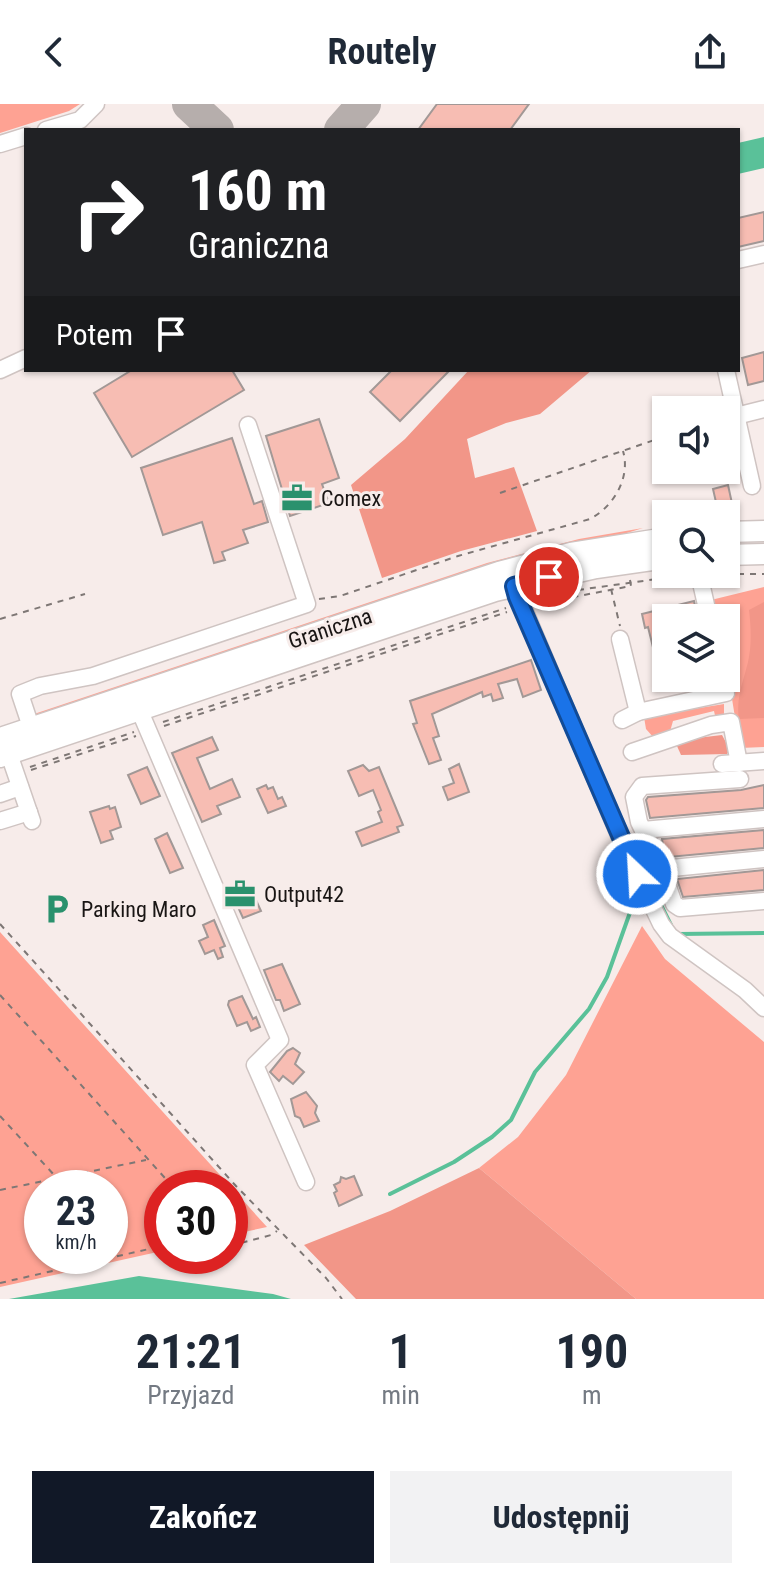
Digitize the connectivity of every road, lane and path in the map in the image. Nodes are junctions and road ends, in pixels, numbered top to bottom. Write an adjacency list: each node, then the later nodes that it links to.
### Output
1 (96, 104): 2 (street)
2 (53, 128)
3 (24, 137): 4 (street)
4 (0, 144)
5 (764, 254): 6 (street)
6 (740, 260)
7 (24, 359): 8 (street)
8 (0, 370)
9 (726, 372): 10 (street)
10 (732, 396)
11 (764, 409): 12 (street)
12 (740, 415)
13 (248, 425): 33 (street)
14 (740, 434): 17 (street)
15 (652, 441): 16 (path)
16 (623, 451): 18 (path); 33 (path)
17 (752, 486)
18 (500, 493)
19 (764, 531): 20 (main road)
20 (740, 532)
21 (652, 540): 40 (main road, Graniczna)
22 (764, 554): 23 (main road)
23 (740, 555)
24 (652, 560): 32 (main road, Graniczna)
25 (740, 574): 26 (path)
26 (764, 574)
27 (652, 578): 28 (path)
28 (610, 587): 29 (path); 32 (path); 35 (path)
29 (573, 591)
30 (85, 594): 34 (path)
31 (561, 594): 32 (path)
32 (522, 599): 39 (main road, Graniczna); 39 (path); 39 (path); 50 (street)
33 (307, 604): 40 (street)
34 (0, 619)
35 (620, 639): 37 (street)
36 (726, 692): 37 (street)
37 (638, 712): 38 (street)
38 (622, 720)
39 (145, 724): 43 (main road, Graniczna); 43 (path); 43 (path); 62 (street)
40 (31, 727): 43 (main road, Graniczna)
41 (632, 752): 45 (street)
42 (764, 761): 45 (street)
43 (11, 763): 46 (street); 48 (street)
44 (722, 764): 45 (street)
45 (740, 771): 49 (street)
46 (0, 794)
47 (764, 819): 49 (street)
48 (0, 821)
49 (645, 835): 50 (street); 52 (street)
50 (625, 849): 56 (street)
51 (764, 859): 52 (street)
52 (662, 869): 53 (street)
53 (764, 901)
54 (0, 924): 65 (path)
55 (0, 995): 58 (path)
56 (764, 1008)
57 (0, 1116): 59 (path)
58 (147, 1160): 60 (path); 61 (path)
59 (49, 1170)
60 (96, 1170)
61 (157, 1170)
62 (306, 1182)
63 (24, 1185): 64 (path)
64 (0, 1190)
65 (278, 1230): 66 (path); 69 (path)
66 (248, 1241)
67 (144, 1250): 68 (path)
68 (0, 1283)
69 (342, 1299)

